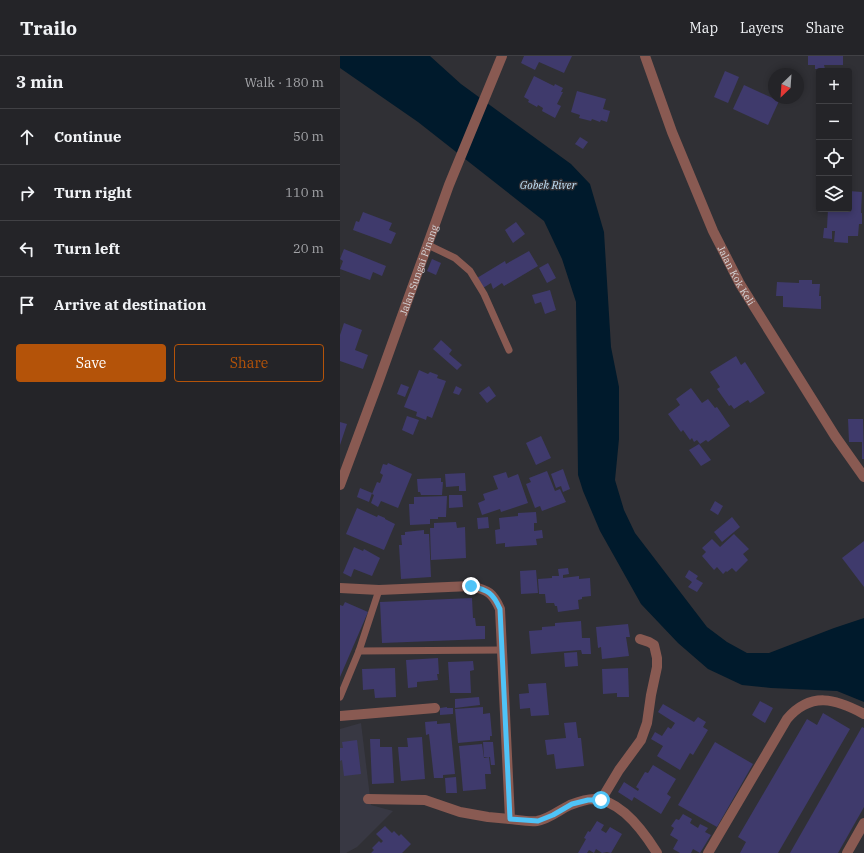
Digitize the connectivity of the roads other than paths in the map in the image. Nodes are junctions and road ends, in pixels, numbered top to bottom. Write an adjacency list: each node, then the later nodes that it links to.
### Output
1 (502, 56): 3 (street, Jalan Sungai Pinang)
2 (645, 56): 5 (street, Jalan Kok Keli)
3 (428, 245): 4 (lane); 6 (street, Jalan Sungai Pinang)
4 (508, 350)
5 (864, 477)
6 (340, 485)
7 (340, 588): 8 (street)
8 (379, 590): 10 (street); 11 (lane)
9 (640, 639): 17 (street)
10 (502, 650): 11 (lane); 18 (street)
11 (359, 651): 12 (lane)
12 (340, 697)
13 (435, 708): 15 (street)
14 (864, 714): 21 (street)
15 (340, 716)
16 (368, 799): 18 (street)
17 (601, 800): 18 (street); 20 (street)
18 (510, 819)
19 (864, 823): 22 (street)
20 (657, 853)
21 (708, 853)
22 (847, 853)

